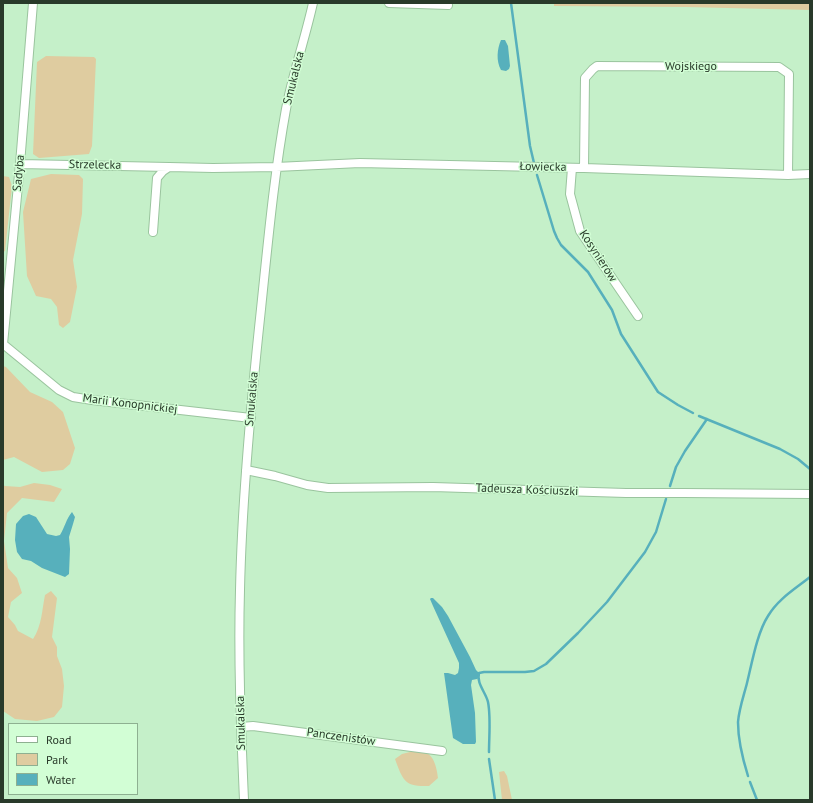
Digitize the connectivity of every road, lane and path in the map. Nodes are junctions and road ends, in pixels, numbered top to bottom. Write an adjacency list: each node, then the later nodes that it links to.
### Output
1 (33, 3): 5 (street, Sadyba)
2 (313, 3): 7 (street, Smukalska)
3 (389, 3): 4 (street)
4 (448, 5)
5 (20, 164): 6 (street, Strzelecka); 14 (street, Sadyba)
6 (169, 166): 7 (street, Strzelecka); 12 (street)
7 (276, 167): 8 (street, Łowiecka); 15 (street, Smukalska)
8 (572, 168): 9 (street, Łowiecka); 13 (street, Kosynierów)
9 (584, 168): 11 (street, Łowiecka); 11 (street, Wojskiego)
10 (810, 174): 11 (street, Łowiecka)
11 (788, 175)
12 (153, 232)
13 (638, 316)
14 (3, 344): 15 (street, Marii Konopnickiej)
15 (251, 418): 16 (street, Smukalska)
16 (246, 470): 17 (street, Tadeusza Kościuszki); 18 (street, Smukalska)
17 (810, 494)
18 (241, 727): 19 (street, Panczenistów); 20 (street, Smukalska)
19 (442, 751)
20 (244, 800)

